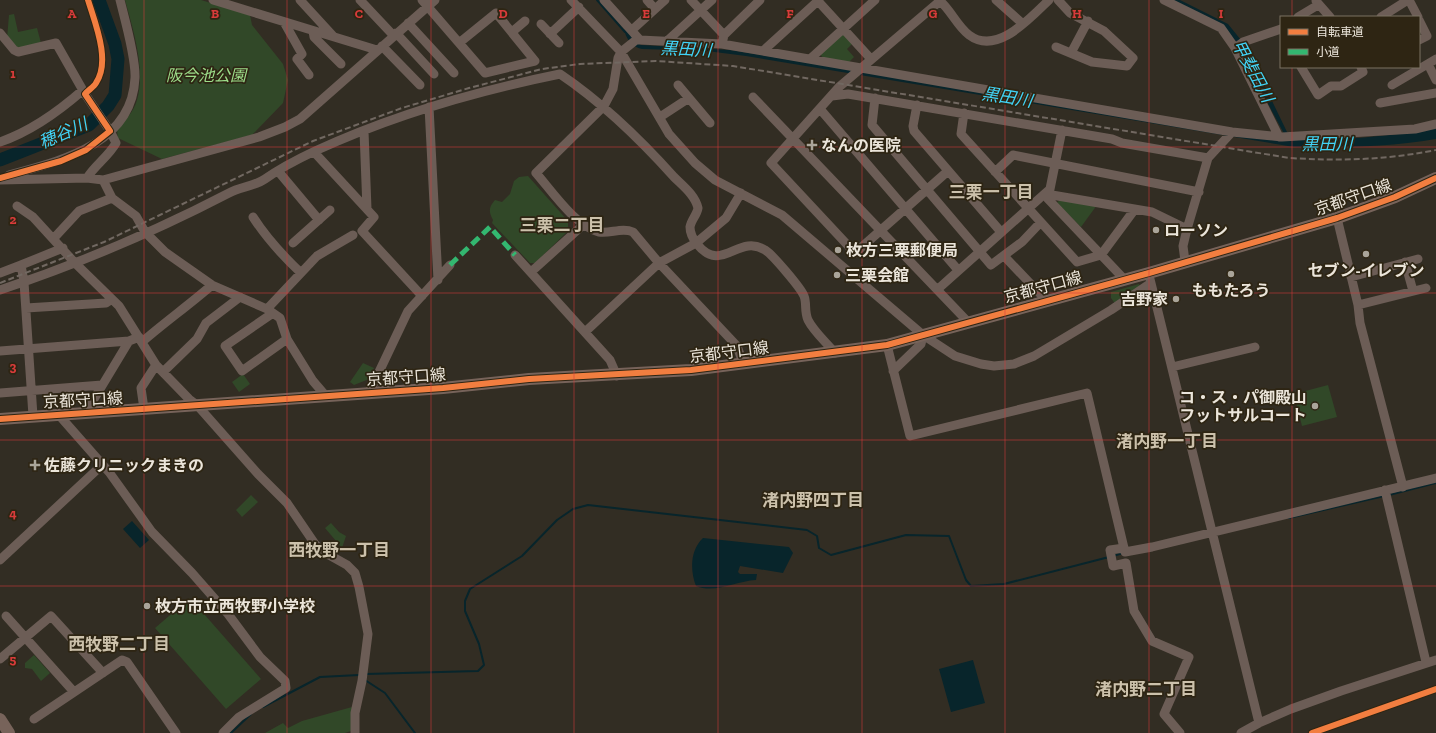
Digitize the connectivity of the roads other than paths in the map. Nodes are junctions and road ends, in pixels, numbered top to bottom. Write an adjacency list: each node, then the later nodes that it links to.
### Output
1 (120, 0): 92 (street)
2 (213, 0): 23 (street)
3 (300, 0): 47 (street)
4 (360, 0): 45 (street)
5 (571, 0): 24 (street)
6 (604, 0): 40 (street)
7 (647, 0): 25 (street)
8 (665, 0): 25 (street)
9 (691, 0): 27 (street)
10 (712, 0): 27 (street)
11 (760, 0): 48 (street)
12 (818, 0): 39 (street); 57 (street)
13 (874, 0): 39 (street)
14 (940, 0): 38 (street); 61 (street)
15 (996, 0): 38 (street)
16 (1049, 0): 38 (street)
17 (1058, 0): 33 (street)
18 (1164, 0): 26 (street)
19 (1186, 0): 26 (street)
20 (1404, 1): 30 (street); 31 (street)
21 (428, 2): 36 (street); 52 (street)
22 (1317, 2): 28 (street); 29 (street)
23 (242, 5): 34 (street)
24 (579, 7): 46 (street); 58 (street)
25 (655, 9): 40 (street)
26 (1181, 9): 54 (street)
27 (701, 10): 48 (street); 51 (street)
28 (1299, 16)
29 (1329, 16)
30 (1382, 16)
31 (1417, 16)
32 (525, 21): 43 (street)
33 (1088, 21): 59 (street); 59 (street)
34 (284, 22): 41 (street); 70 (street)
35 (1420, 22): 49 (street)
36 (408, 23): 45 (street); 68 (street)
37 (541, 24): 46 (street)
38 (1023, 24)
39 (843, 28): 60 (street); 61 (street)
40 (632, 30): 50 (street)
41 (313, 31): 47 (street); 63 (street)
42 (1280, 31): 54 (street)
43 (512, 32): 52 (street); 52 (street)
44 (0, 33): 75 (street)
45 (395, 34): 56 (street); 69 (street)
46 (550, 34): 53 (street)
47 (335, 38): 56 (street)
48 (723, 40): 51 (street); 57 (street)
49 (1420, 40)
50 (636, 41): 51 (street); 58 (street)
51 (667, 41)
52 (459, 42)
53 (559, 43)
54 (1238, 45): 94 (street)
55 (1056, 47): 59 (street)
56 (379, 48): 72 (street); 106 (street)
57 (763, 51): 60 (street)
58 (621, 52): 83 (street); 87 (street)
59 (1071, 53)
60 (810, 59): 67 (street)
61 (871, 59): 67 (street)
62 (1436, 59): 64 (street)
63 (341, 64)
64 (1428, 64): 71 (street); 74 (street)
65 (1302, 68): 66 (street)
66 (1362, 68)
67 (857, 71): 77 (street); 93 (street)
68 (454, 73)
69 (434, 74)
70 (309, 75)
71 (1436, 80)
72 (420, 85)
73 (678, 85): 79 (street)
74 (1392, 85)
75 (84, 92): 92 (street); 96 (street)
76 (1436, 94): 81 (street)
77 (832, 96): 80 (street); 85 (street)
78 (753, 97): 95 (street)
79 (689, 98): 87 (street); 88 (street)
80 (875, 98): 82 (street); 107 (street)
81 (1380, 102)
82 (917, 105): 86 (street); 101 (street)
83 (604, 106): 84 (street); 122 (street); 130 (street)
84 (429, 107): 90 (street); 150 (street)
85 (820, 109): 95 (street); 113 (street)
86 (964, 114): 91 (street); 102 (street)
87 (660, 117): 109 (street)
88 (710, 123)
89 (1436, 124): 94 (street)
90 (364, 130): 97 (street); 116 (street)
91 (1062, 130): 98 (street); 99 (street)
92 (110, 132): 103 (street); 105 (street)
93 (1229, 135): 94 (street); 98 (street)
94 (1280, 137)
95 (794, 138): 124 (street); 124 (street)
96 (0, 142)
97 (314, 152): 100 (street); 116 (street)
98 (1208, 158): 108 (street)
99 (1055, 163): 102 (street); 108 (street); 110 (street)
100 (278, 171): 120 (street); 125 (street)
101 (948, 171): 107 (street); 126 (street)
102 (995, 172): 117 (street)
103 (86, 178): 105 (street); 106 (street)
104 (1436, 178): 119 (main road, 京都守口線)
105 (0, 179)
106 (103, 180): 111 (street)
107 (926, 189): 113 (street); 132 (street)
108 (1199, 192): 123 (street)
109 (741, 193): 130 (street); 166 (street)
110 (1046, 194): 114 (street); 117 (street); 134 (street)
111 (112, 198): 125 (street); 128 (street)
112 (17, 206): 128 (street)
113 (905, 208): 124 (street); 143 (street)
114 (1135, 209): 123 (street); 134 (street)
115 (330, 210): 120 (street)
116 (367, 210): 158 (street)
117 (1028, 210): 121 (street); 126 (street)
118 (253, 217): 146 (street)
119 (1337, 218): 137 (main road, 京都守口線); 147 (street)
120 (319, 220): 129 (street)
121 (1040, 223): 134 (street); 135 (street)
122 (583, 225): 140 (street); 144 (street)
123 (1187, 229): 137 (street)
124 (881, 230): 154 (street)
125 (145, 232): 139 (street); 152 (street)
126 (1001, 232): 132 (street)
127 (353, 235): 146 (street)
128 (54, 238): 131 (street)
129 (293, 243)
130 (696, 243): 140 (street); 174 (street)
131 (63, 248): 139 (street); 141 (street)
132 (978, 252): 135 (street); 143 (street)
133 (515, 255): 144 (street)
134 (1101, 255): 149 (street)
135 (1004, 256): 160 (street)
136 (1418, 259): 138 (street)
137 (1185, 261): 148 (main road, 京都守口線)
138 (1405, 262): 147 (street); 156 (street)
139 (75, 263): 151 (street); 159 (street)
140 (659, 263): 165 (street); 175 (street)
141 (21, 265): 145 (street); 151 (street)
142 (450, 265): 150 (street)
143 (958, 270): 154 (street)
144 (531, 272): 165 (street)
145 (0, 273)
146 (301, 273): 163 (street)
147 (1351, 277): 161 (street)
148 (1150, 278): 149 (main road, 京都守口線); 166 (street); 177 (street)
149 (1124, 279): 160 (main road, 京都守口線)
150 (438, 280): 158 (street)
151 (24, 282): 155 (street); 162 (street)
152 (212, 285): 157 (street); 168 (street)
153 (1426, 288): 156 (street)
154 (938, 289): 164 (street)
155 (0, 290)
156 (1412, 291): 161 (street)
157 (240, 296): 163 (street); 179 (street)
158 (422, 296): 184 (street)
159 (112, 299): 162 (street); 168 (street)
160 (1046, 300): 164 (main road, 京都守口線)
161 (1358, 305): 194 (street)
162 (26, 308): 172 (street)
163 (270, 311): 167 (street); 167 (street)
164 (968, 322): 166 (main road, 京都守口線)
165 (585, 332): 180 (street)
166 (923, 335): 170 (main road, 京都守口線); 178 (street)
167 (287, 339): 185 (street)
168 (140, 340): 169 (street); 176 (street)
169 (129, 341): 172 (street); 181 (street)
170 (887, 345): 174 (main road, 京都守口線); 178 (street)
171 (1255, 347): 177 (street)
172 (28, 349): 173 (street); 182 (street)
173 (0, 351)
174 (835, 353): 175 (main road, 京都守口線)
175 (743, 363): 180 (main road, 京都守口線)
176 (156, 365): 179 (street); 187 (street)
177 (1172, 367): 196 (street)
178 (893, 371): 197 (street)
179 (163, 372): 186 (street)
180 (617, 376): 184 (main road, 京都守口線)
181 (102, 385): 182 (street); 189 (street)
182 (31, 390): 183 (street); 190 (street)
183 (0, 393)
184 (369, 393): 185 (main road, 京都守口線)
185 (325, 395): 186 (main road, 京都守口線)
186 (197, 405): 187 (main road, 京都守口線); 212 (street)
187 (144, 410): 189 (main road, 京都守口線)
188 (58, 414): 189 (main road, 京都守口線); 190 (main road, 京都守口線); 192 (street)
189 (86, 414)
190 (33, 416): 191 (main road, 京都守口線)
191 (0, 419)
192 (102, 465): 198 (street); 211 (street)
193 (1436, 478): 194 (street)
194 (1403, 487): 195 (street)
195 (1385, 490): 196 (street); 203 (street)
196 (1213, 537): 197 (street); 208 (street)
197 (1124, 548): 213 (street)
198 (0, 560)
199 (6, 616): 200 (street)
200 (26, 638): 201 (street); 204 (street); 205 (street)
201 (0, 659)
202 (1436, 660): 203 (street)
203 (1426, 662): 208 (street)
204 (103, 673): 205 (street); 210 (street)
205 (74, 692): 207 (street)
206 (0, 719): 209 (main road)
207 (34, 719)
208 (1259, 722): 214 (street)
209 (9, 733)
210 (176, 733)
211 (223, 733)
212 (355, 733)
213 (1180, 733)
214 (1241, 733)

